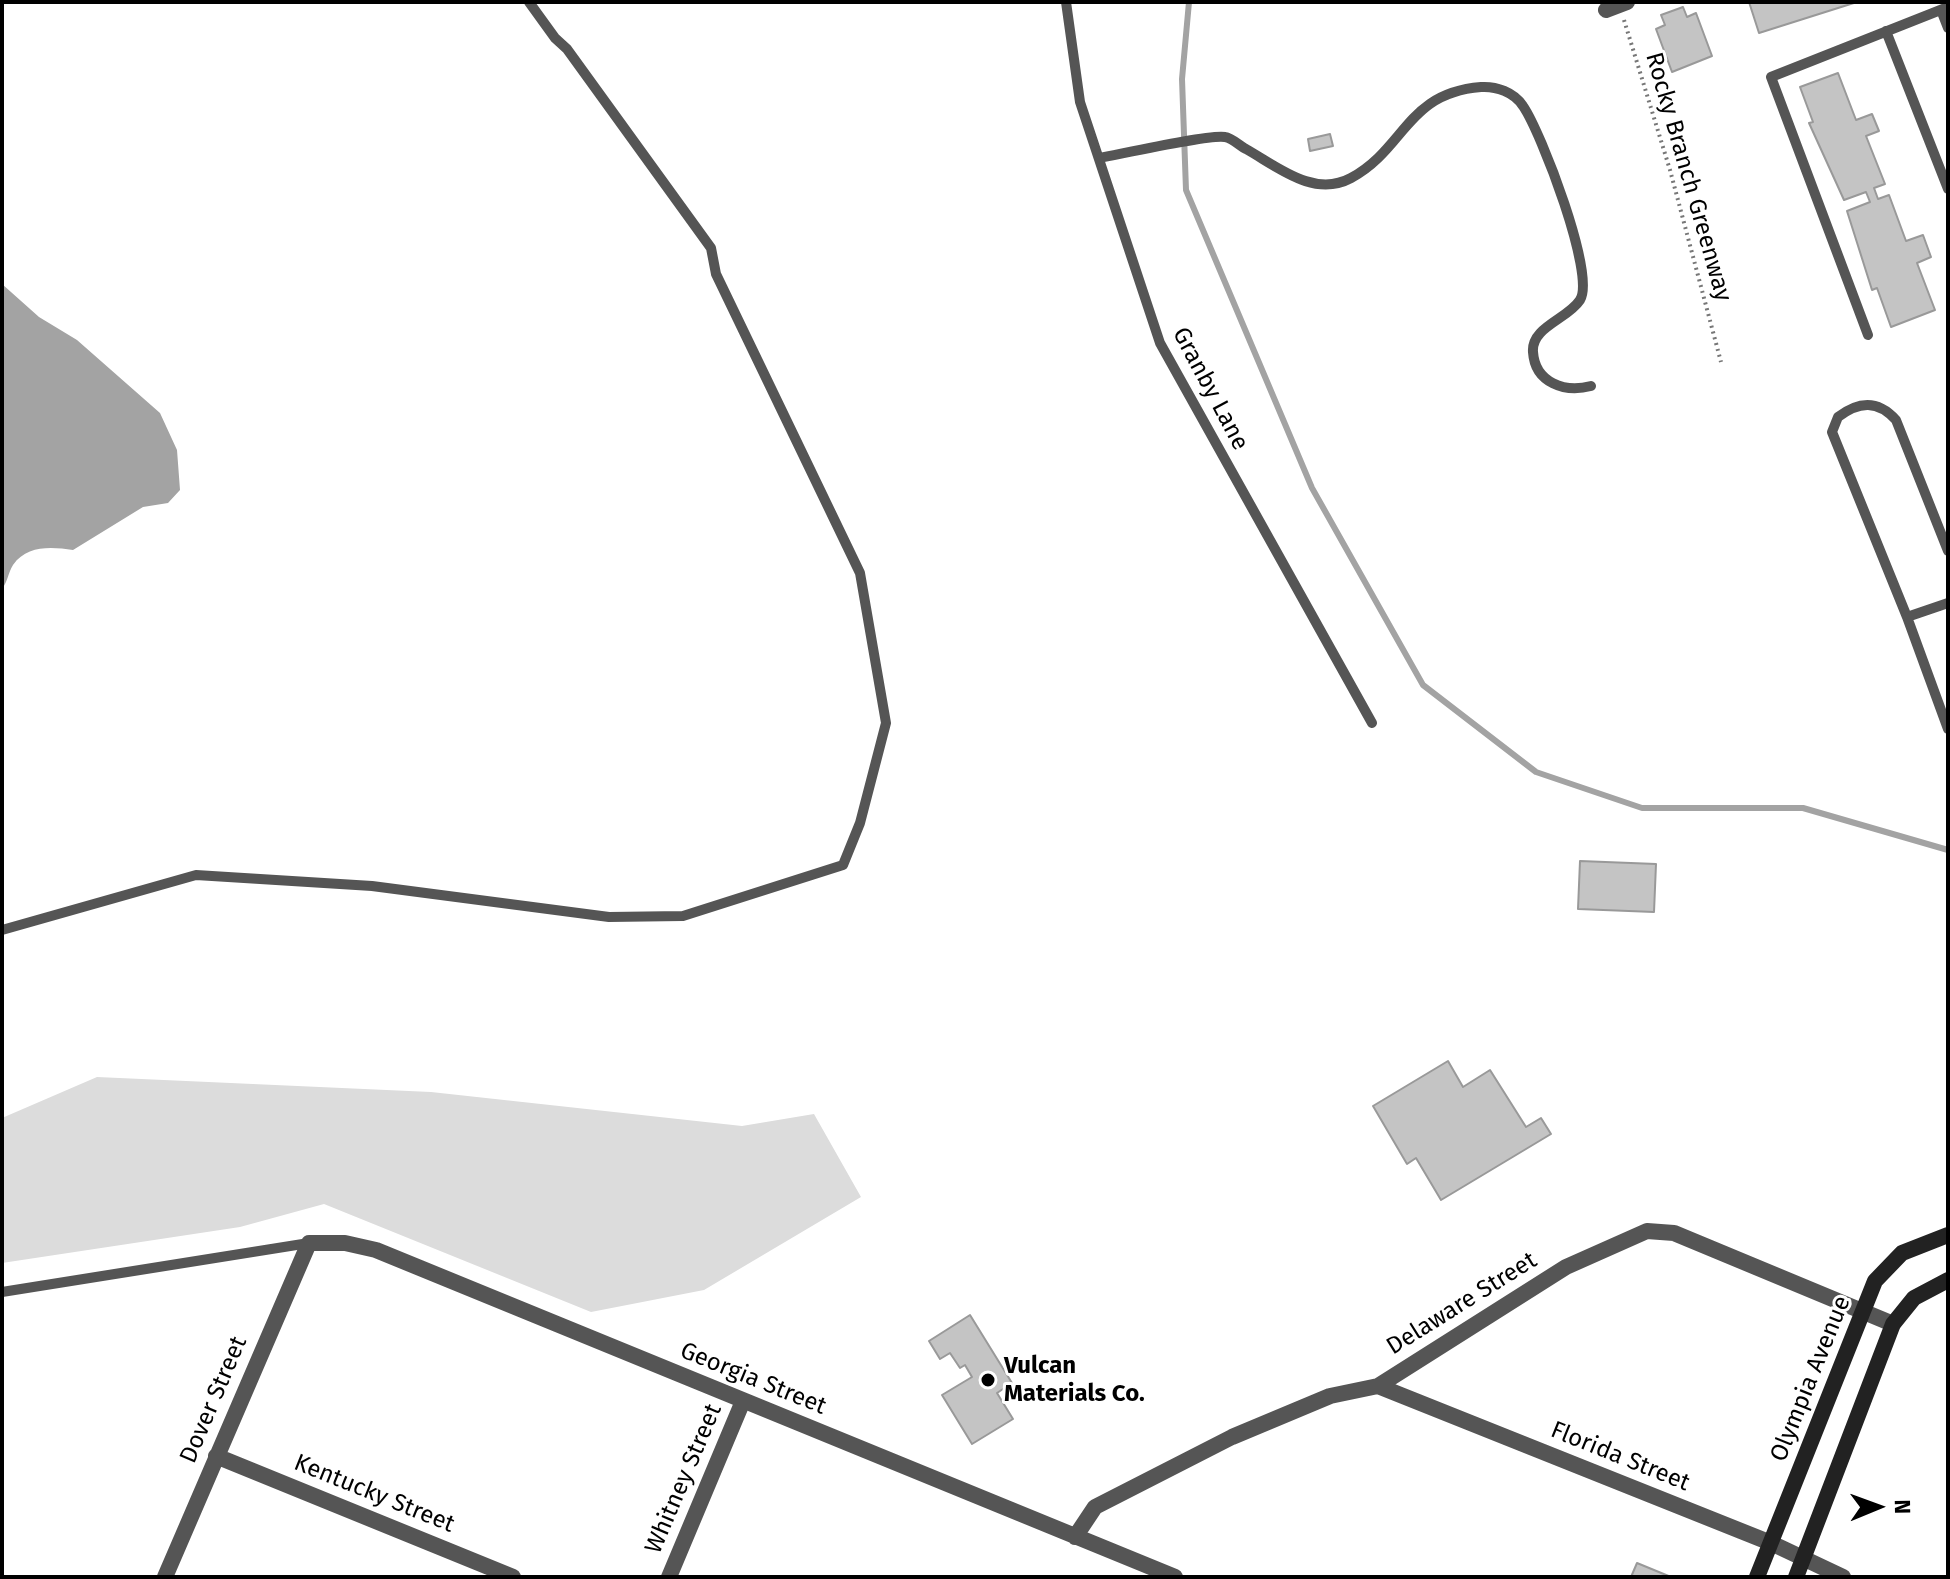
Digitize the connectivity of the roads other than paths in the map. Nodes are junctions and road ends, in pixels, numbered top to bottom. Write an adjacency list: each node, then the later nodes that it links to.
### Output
1 (529, 2): 15 (lane)
2 (1066, 2): 6 (lane, Granby Lane)
3 (1944, 9): 4 (lane); 5 (lane)
4 (1948, 28)
5 (1886, 31): 7 (lane); 8 (lane)
6 (1099, 158): 9 (lane); 13 (lane, Granby Lane)
7 (1948, 189)
8 (1868, 335)
9 (1591, 386)
10 (1948, 551): 12 (lane)
11 (1948, 603): 12 (lane)
12 (1907, 617): 14 (lane)
13 (1372, 723)
14 (1948, 729)
15 (2, 930)
16 (1948, 1235): 20 (main road, Olympia Avenue)
17 (309, 1243): 19 (lane); 23 (street, Georgia Street); 24 (street, Dover Street)
18 (1948, 1280): 21 (main road)
19 (2, 1292)
20 (1864, 1311): 21 (street, Delaware Street); 22 (street, Delaware Street); 26 (main road, Olympia Avenue)
21 (1893, 1324): 27 (main road)
22 (1378, 1386): 25 (street, Delaware Street); 26 (street, Florida Street)
23 (743, 1401): 25 (street, Georgia Street); 30 (street, Whitney Street)
24 (216, 1456): 28 (street, Dover Street); 29 (street, Kentucky Street)
25 (1075, 1537): 31 (street, Georgia Street)
26 (1771, 1543): 27 (street, Florida Street); 32 (main road, Olympia Avenue)
27 (1803, 1561): 33 (main road); 34 (street, Florida Street)
28 (165, 1577)
29 (513, 1577)
30 (669, 1577)
31 (1175, 1577)
32 (1757, 1577)
33 (1796, 1577)
34 (1843, 1577)

